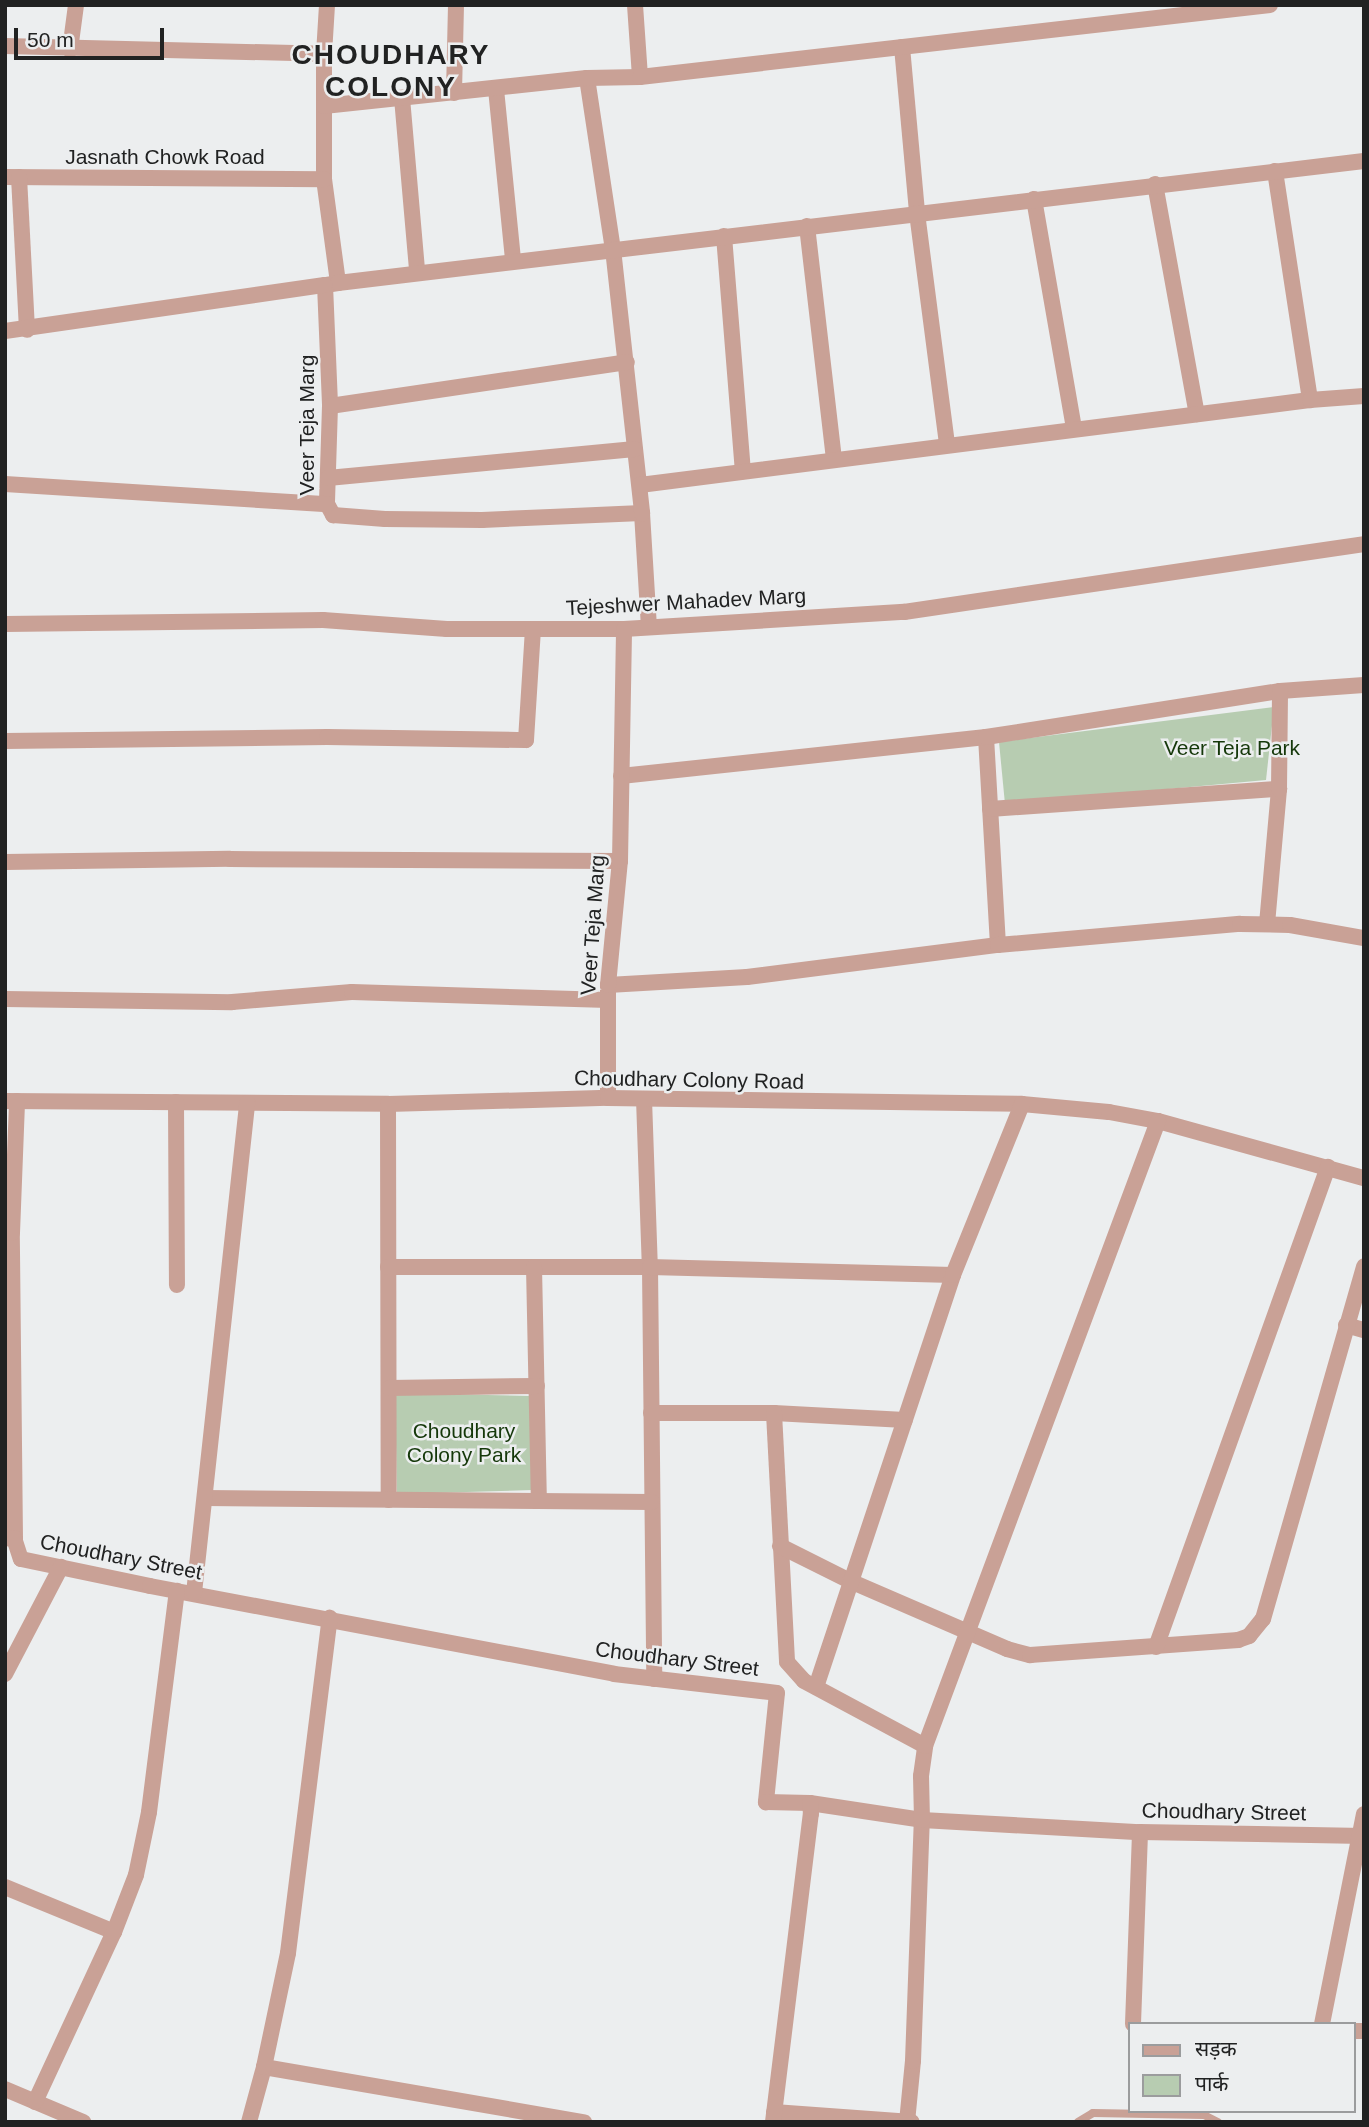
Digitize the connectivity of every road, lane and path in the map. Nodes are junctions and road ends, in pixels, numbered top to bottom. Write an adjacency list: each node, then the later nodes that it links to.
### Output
1 (76, 5): 10 (street)
2 (327, 5): 11 (street, Veer Teja Marg)
3 (456, 5): 15 (street)
4 (635, 5): 12 (street)
5 (1123, 5): 7 (street)
6 (1270, 5): 7 (street)
7 (1124, 22): 9 (street)
8 (5, 47): 10 (street)
9 (902, 47): 12 (street); 24 (street)
10 (70, 50): 11 (street)
11 (324, 54): 17 (street, Veer Teja Marg)
12 (640, 77): 13 (street)
13 (587, 78): 14 (street); 27 (street)
14 (496, 89): 15 (street); 28 (street)
15 (454, 93): 16 (street)
16 (402, 98): 17 (street); 29 (street)
17 (324, 106): 21 (street, Veer Teja Marg)
18 (1364, 161): 19 (street)
19 (1275, 171): 22 (street); 35 (street)
20 (12, 177): 21 (street, Jasnath Chowk Road); 31 (street)
21 (324, 179): 30 (street, Veer Teja Marg)
22 (1155, 184): 23 (street); 37 (street)
23 (1034, 199): 24 (street); 38 (street)
24 (917, 213): 25 (street); 39 (street)
25 (807, 226): 26 (street); 41 (street)
26 (724, 236): 27 (street); 42 (street)
27 (613, 249): 28 (street); 33 (street)
28 (513, 260): 29 (street)
29 (417, 271): 30 (street)
30 (332, 284): 31 (street); 36 (street, Veer Teja Marg)
31 (27, 330): 32 (street)
32 (5, 331)
33 (627, 362): 36 (street); 40 (street)
34 (1364, 396): 35 (street)
35 (1310, 400): 37 (street)
36 (330, 406): 43 (street, Veer Teja Marg)
37 (1197, 414): 38 (street)
38 (1074, 429): 39 (street)
39 (947, 445): 41 (street)
40 (635, 449): 43 (street); 45 (street)
41 (834, 459): 42 (street)
42 (743, 471): 45 (street)
43 (328, 478): 46 (street, Veer Teja Marg)
44 (5, 484): 46 (street)
45 (640, 485): 47 (street)
46 (327, 504): 47 (street, Veer Teja Marg)
47 (642, 513): 50 (street)
48 (1364, 544): 50 (street, Tejeshwer Mahadev Marg)
49 (5, 624): 51 (street, Tejeshwer Mahadev Marg)
50 (649, 627): 52 (street, Tejeshwer Mahadev Marg)
51 (533, 629): 52 (street, Tejeshwer Mahadev Marg); 56 (street)
52 (624, 629): 57 (street, Veer Teja Marg)
53 (1364, 685): 54 (street)
54 (1280, 691): 55 (street); 58 (street)
55 (986, 737): 57 (street); 59 (street)
56 (5, 741)
57 (621, 776): 60 (street, Veer Teja Marg)
58 (1279, 789): 59 (street); 62 (street)
59 (990, 808): 64 (street)
60 (620, 861): 61 (street); 65 (street, Veer Teja Marg)
61 (5, 862)
62 (1266, 924): 63 (street); 64 (street)
63 (1364, 938)
64 (998, 945): 65 (street)
65 (608, 992): 66 (street); 67 (street, Veer Teja Marg)
66 (5, 999)
67 (608, 1098): 68 (street, Choudhary Colony Road); 72 (street, Choudhary Colony Road)
68 (644, 1099): 73 (street, Choudhary Colony Road); 80 (street)
69 (11, 1101): 70 (street, Choudhary Colony Road); 94 (street)
70 (176, 1102): 71 (street, Choudhary Colony Road); 82 (street)
71 (247, 1103): 72 (street, Choudhary Colony Road); 90 (street)
72 (387, 1104): 78 (street)
73 (1022, 1104): 74 (street, Choudhary Colony Road); 81 (street)
74 (1158, 1121): 75 (street, Choudhary Colony Road); 101 (street)
75 (1328, 1167): 76 (street, Choudhary Colony Road); 102 (street)
76 (1364, 1178)
77 (1364, 1266): 83 (street)
78 (388, 1267): 79 (street); 86 (street)
79 (534, 1267): 80 (street); 85 (street)
80 (650, 1267): 81 (street); 87 (street)
81 (953, 1275): 89 (street)
82 (177, 1284)
83 (1346, 1325): 84 (street); 102 (street)
84 (1364, 1329)
85 (537, 1386): 86 (street); 92 (street)
86 (389, 1388): 91 (street)
87 (652, 1413): 88 (street); 93 (street)
88 (774, 1413): 89 (street); 95 (street)
89 (905, 1420): 97 (street)
90 (205, 1498): 91 (street); 99 (street)
91 (389, 1500): 92 (street)
92 (539, 1501): 93 (street)
93 (652, 1502): 104 (street)
94 (10, 1538): 96 (street, Choudhary Street)
95 (780, 1546): 97 (street); 105 (street)
96 (61, 1567): 98 (street, Choudhary Street); 103 (street)
97 (850, 1581): 101 (street); 105 (street)
98 (177, 1591): 99 (street, Choudhary Street); 113 (street)
99 (194, 1593): 100 (street, Choudhary Street)
100 (330, 1619): 104 (street, Choudhary Street); 116 (street)
101 (967, 1631): 102 (street); 106 (street)
102 (1156, 1647)
103 (5, 1674)
104 (654, 1679): 107 (street, Choudhary Street)
105 (816, 1687): 106 (street)
106 (925, 1746): 109 (street)
107 (810, 1803): 109 (street, Choudhary Street); 119 (street)
108 (1364, 1814): 111 (street)
109 (922, 1821): 110 (street, Choudhary Street); 123 (street)
110 (1140, 1832): 111 (street, Choudhary Street); 114 (street)
111 (1362, 1836): 115 (street)
112 (5, 1887): 113 (street)
113 (114, 1932): 118 (street)
114 (1133, 2022)
115 (1322, 2022)
116 (264, 2067): 121 (street); 122 (street)
117 (5, 2089): 118 (street)
118 (36, 2102): 120 (street)
119 (773, 2117): 123 (street)
120 (83, 2122)
121 (249, 2122)
122 (584, 2122)
123 (909, 2122)
124 (1078, 2122): 125 (lane)
125 (1218, 2122)

